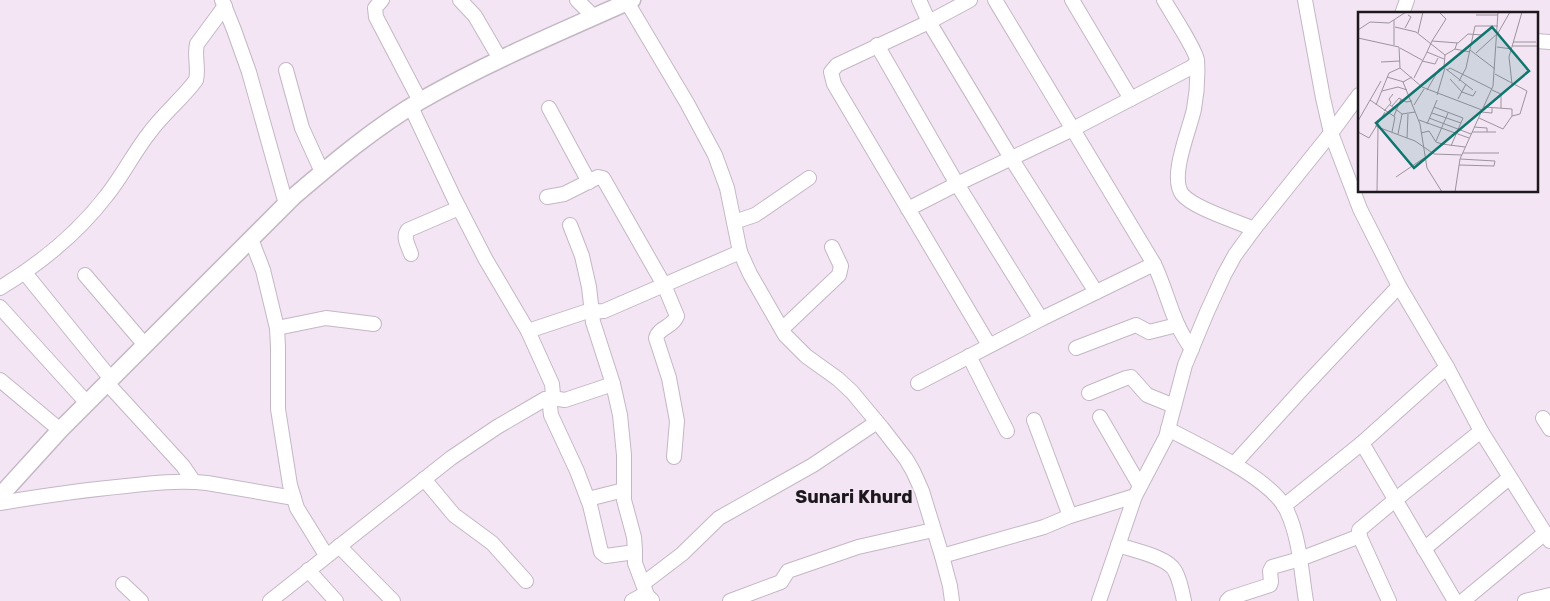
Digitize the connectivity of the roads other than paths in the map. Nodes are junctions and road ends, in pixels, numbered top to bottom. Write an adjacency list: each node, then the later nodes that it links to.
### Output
1 (382, 0): 20 (street)
2 (460, 0): 15 (street)
3 (576, 0): 12 (street)
4 (919, 0): 13 (street)
5 (970, 0): 13 (street)
6 (995, 0): 22 (street)
7 (1072, 0): 19 (street)
8 (1164, 0): 16 (street)
9 (1305, 0): 23 (street)
10 (630, 1): 12 (street); 33 (street)
11 (223, 3): 30 (street); 41 (street)
12 (594, 17): 15 (street)
13 (929, 22): 14 (street); 24 (street)
14 (878, 45): 28 (street); 32 (street)
15 (500, 59): 20 (street)
16 (1196, 63): 19 (street); 35 (street)
17 (286, 70): 25 (street)
18 (1358, 97): 23 (street)
19 (1131, 99): 22 (street)
20 (416, 104): 25 (street); 31 (street)
21 (549, 108): 27 (street)
22 (1073, 129): 24 (street); 40 (street)
23 (1331, 133): 35 (street); 44 (street)
24 (1011, 158): 28 (street); 46 (street)
25 (322, 172): 30 (street)
26 (808, 178): 33 (street)
27 (589, 182): 29 (street); 43 (street)
28 (957, 184): 32 (street); 49 (street)
29 (548, 197)
30 (286, 204): 36 (street)
31 (459, 208): 39 (street); 54 (street)
32 (908, 210): 56 (street)
33 (734, 222): 38 (street)
34 (570, 225): 48 (street)
35 (1254, 229): 58 (street)
36 (251, 240): 52 (street); 55 (street)
37 (832, 247): 53 (street)
38 (740, 252): 43 (street); 53 (street)
39 (411, 254)
40 (1154, 264): 46 (street); 51 (street)
41 (25, 273): 45 (street); 62 (street)
42 (85, 275): 55 (street)
43 (664, 285): 48 (street); 77 (street)
44 (1399, 286): 60 (street); 78 (street)
45 (0, 288)
46 (1096, 292): 49 (street)
47 (0, 307): 67 (street)
48 (591, 312): 54 (street); 64 (street)
49 (1041, 319): 56 (street)
50 (374, 324): 52 (street)
51 (1177, 325): 57 (street); 58 (street)
52 (277, 328): 85 (street)
53 (782, 329): 71 (street)
54 (528, 330): 66 (street)
55 (145, 345): 62 (street)
56 (989, 345): 59 (street)
57 (1076, 348)
58 (1192, 349): 68 (street)
59 (969, 356): 63 (street); 74 (street)
60 (1447, 367): 75 (street); 76 (street)
61 (0, 380): 73 (street)
62 (109, 381): 67 (street); 81 (street)
63 (918, 383)
64 (613, 384): 66 (street); 82 (street)
65 (1089, 393): 68 (street)
66 (552, 398): 80 (street); 86 (street)
67 (87, 403): 73 (street)
68 (1174, 406): 72 (street)
69 (1100, 417): 83 (street)
70 (1034, 420): 90 (street)
71 (877, 422): 91 (street); 104 (street)
72 (1168, 429): 78 (street); 83 (street)
73 (60, 430): 84 (street)
74 (1007, 431)
75 (1481, 431): 79 (street); 87 (street)
76 (1362, 443): 87 (street); 89 (street)
77 (674, 457)
78 (1234, 464): 89 (street)
79 (1509, 478): 93 (street); 96 (street)
80 (424, 479): 95 (street); 102 (street)
81 (194, 482): 85 (street); 88 (street)
82 (624, 490): 86 (street); 97 (street)
83 (1137, 491): 90 (street); 94 (street)
84 (0, 496)
85 (294, 498): 98 (street)
86 (588, 499): 97 (street)
87 (1395, 500): 92 (street); 96 (street)
88 (0, 503)
89 (1284, 506): 100 (street)
90 (1070, 516): 99 (street)
91 (933, 530): 99 (street); 111 (street)
92 (1360, 536): 100 (street); 117 (street)
93 (1547, 537): 119 (street)
94 (1118, 545): 113 (street); 114 (street)
95 (339, 546): 98 (street); 109 (street)
96 (1424, 549): 118 (street)
97 (635, 552): 104 (street)
98 (326, 555): 101 (street)
99 (942, 556): 112 (street)
100 (1300, 559): 115 (street); 116 (street)
101 (308, 570): 107 (street); 108 (street)
102 (526, 581)
103 (123, 584): 106 (street)
104 (648, 593): 110 (street)
105 (1550, 595): 120 (street)
106 (141, 601)
107 (270, 601)
108 (336, 601)
109 (393, 601)
110 (632, 601)
111 (730, 601)
112 (952, 601)
113 (1099, 601)
114 (1184, 601)
115 (1227, 601)
116 (1306, 601)
117 (1389, 601)
118 (1454, 601)
119 (1463, 601)
120 (1525, 601)

